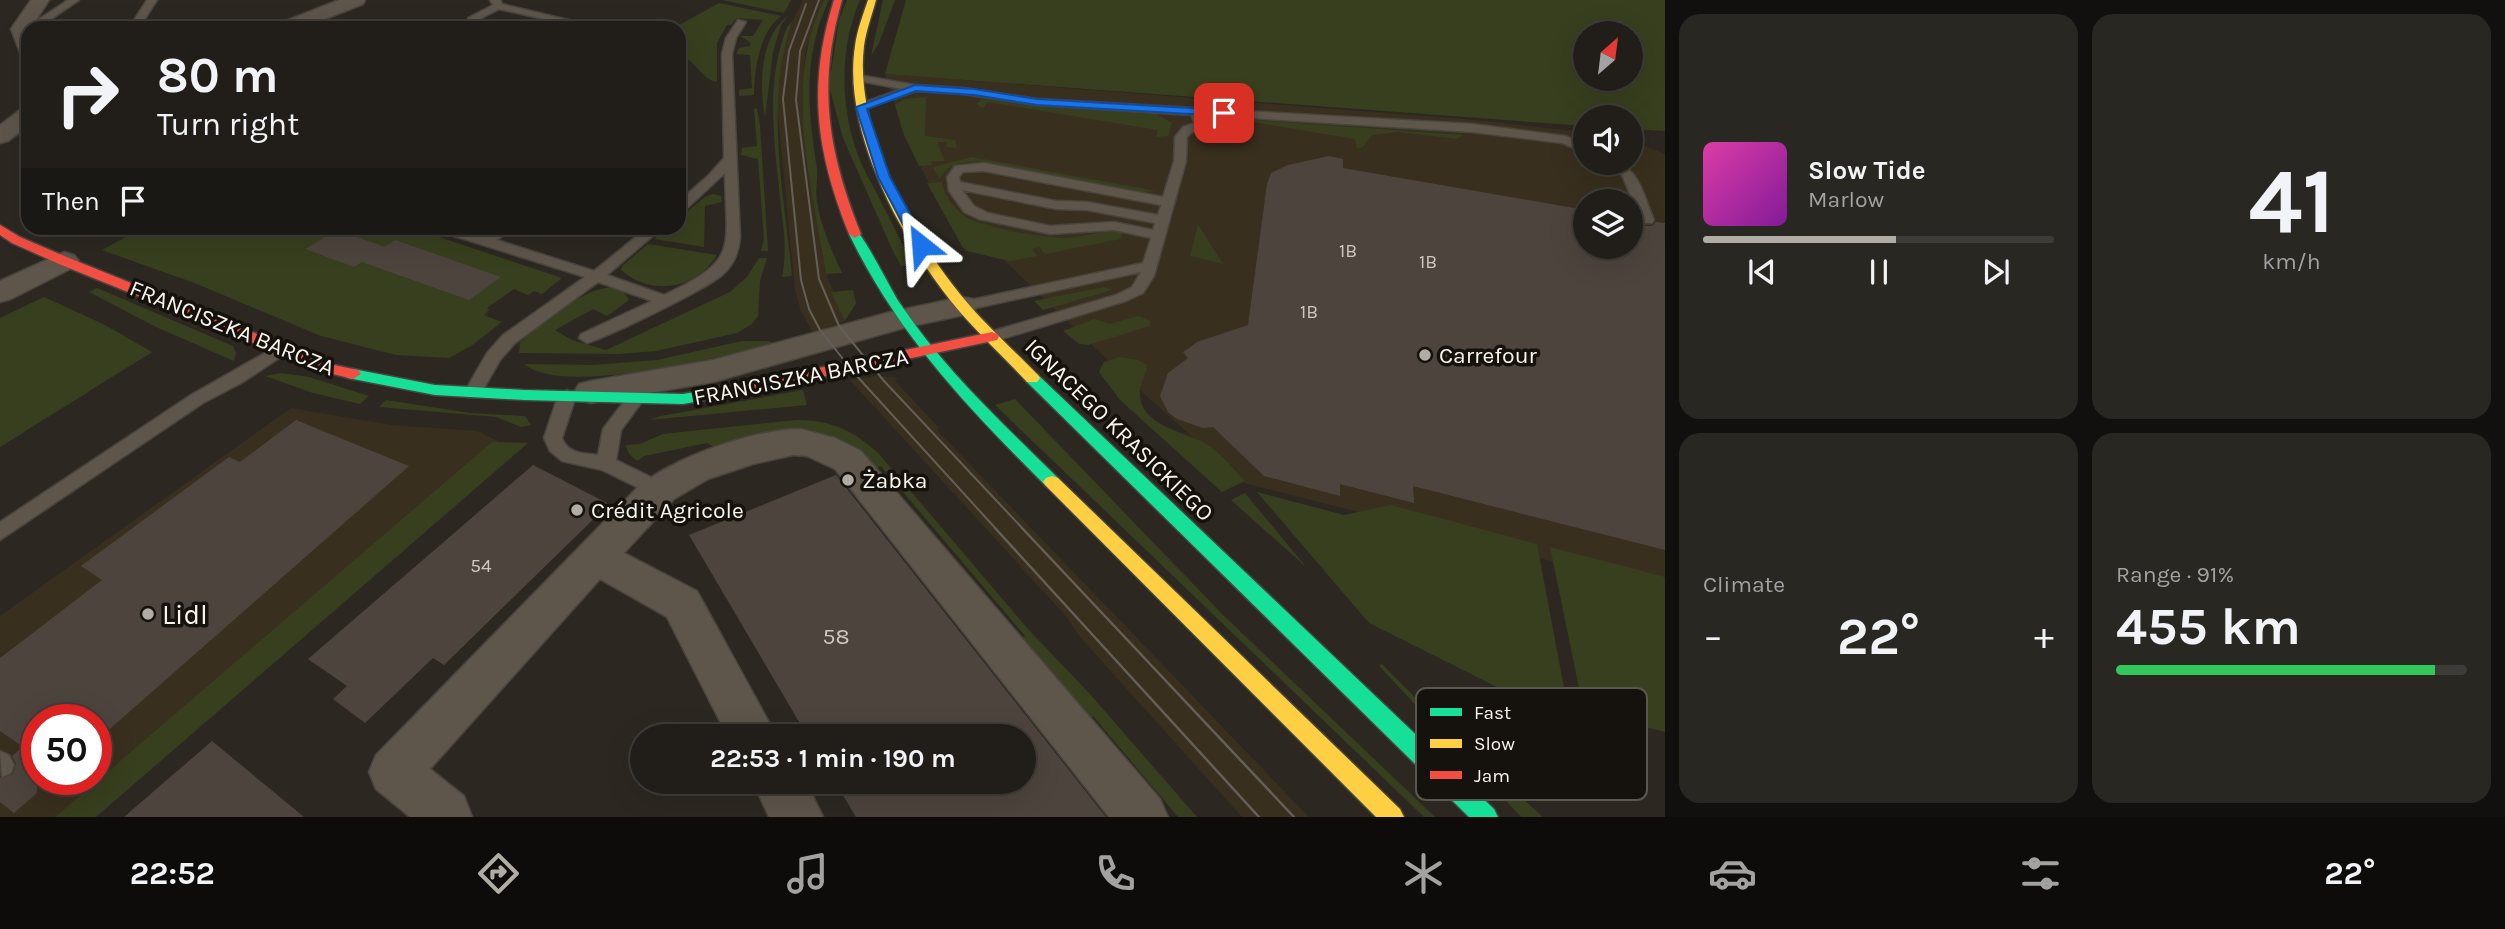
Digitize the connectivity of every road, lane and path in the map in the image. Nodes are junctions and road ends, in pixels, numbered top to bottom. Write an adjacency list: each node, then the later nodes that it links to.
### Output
1 (40, 0): 9 (street)
2 (74, 0): 10 (lane)
3 (152, 0): 11 (lane)
4 (356, 0): 12 (street)
5 (838, 0): 47 (main road)
6 (872, 0): 15 (main road, IGNACEGO KRASICKIEGO)
7 (497, 3): 8 (lane); 13 (lane)
8 (471, 20)
9 (26, 21)
10 (41, 21)
11 (138, 21)
12 (303, 21)
13 (569, 21)
14 (741, 22): 22 (lane)
15 (859, 78): 16 (lane); 17 (main road, IGNACEGO KRASICKIEGO)
16 (915, 88): 17 (lane); 18 (lane)
17 (861, 107): 46 (main road, IGNACEGO KRASICKIEGO)
18 (1196, 112): 21 (lane); 28 (lane)
19 (21, 120): 20 (street)
20 (0, 136)
21 (1573, 143)
22 (730, 159): 27 (lane); 45 (lane)
23 (1628, 175): 31 (lane)
24 (953, 184): 25 (lane); 28 (lane); 32 (lane)
25 (987, 191): 26 (lane); 32 (lane)
26 (1018, 198): 29 (lane); 35 (lane)
27 (686, 202)
28 (1168, 202): 30 (lane)
29 (1056, 205): 30 (lane); 34 (lane)
30 (1163, 220): 39 (lane)
31 (1647, 220)
32 (1014, 222): 35 (lane)
33 (0, 229): 41 (main road, FRANCISZKA BARCZA)
34 (1082, 229): 35 (lane); 39 (lane)
35 (1054, 230)
36 (464, 235): 40 (lane)
37 (496, 235): 40 (lane)
38 (646, 235): 43 (lane)
39 (1159, 235): 42 (lane)
40 (486, 242): 43 (lane)
41 (64, 261): 44 (street); 50 (main road, FRANCISZKA BARCZA)
42 (1150, 266): 46 (lane); 48 (lane)
43 (596, 276): 45 (lane); 52 (lane)
44 (0, 293)
45 (665, 300): 49 (lane)
46 (962, 306): 47 (street, FRANCISZKA BARCZA); 48 (main road, IGNACEGO KRASICKIEGO)
47 (902, 319): 51 (main road); 53 (street, FRANCISZKA BARCZA)
48 (992, 337): 51 (main road, FRANCISZKA BARCZA); 60 (main road, IGNACEGO KRASICKIEGO)
49 (587, 338)
50 (279, 350): 52 (main road, FRANCISZKA BARCZA); 57 (lane)
51 (927, 353): 54 (main road, FRANCISZKA BARCZA); 66 (main road)
52 (474, 393): 53 (main road, FRANCISZKA BARCZA)
53 (566, 396): 54 (main road, FRANCISZKA BARCZA); 55 (lane)
54 (635, 399): 55 (lane)
55 (606, 463): 56 (lane)
56 (660, 490): 58 (street); 65 (street)
57 (0, 532)
58 (594, 557): 59 (street); 63 (street)
59 (747, 724)
60 (1416, 749)
61 (785, 794): 64 (street)
62 (1469, 800): 67 (main road, IGNACEGO KRASICKIEGO)
63 (446, 817)
64 (797, 817)
65 (1142, 817)
66 (1392, 817)
67 (1486, 817)

